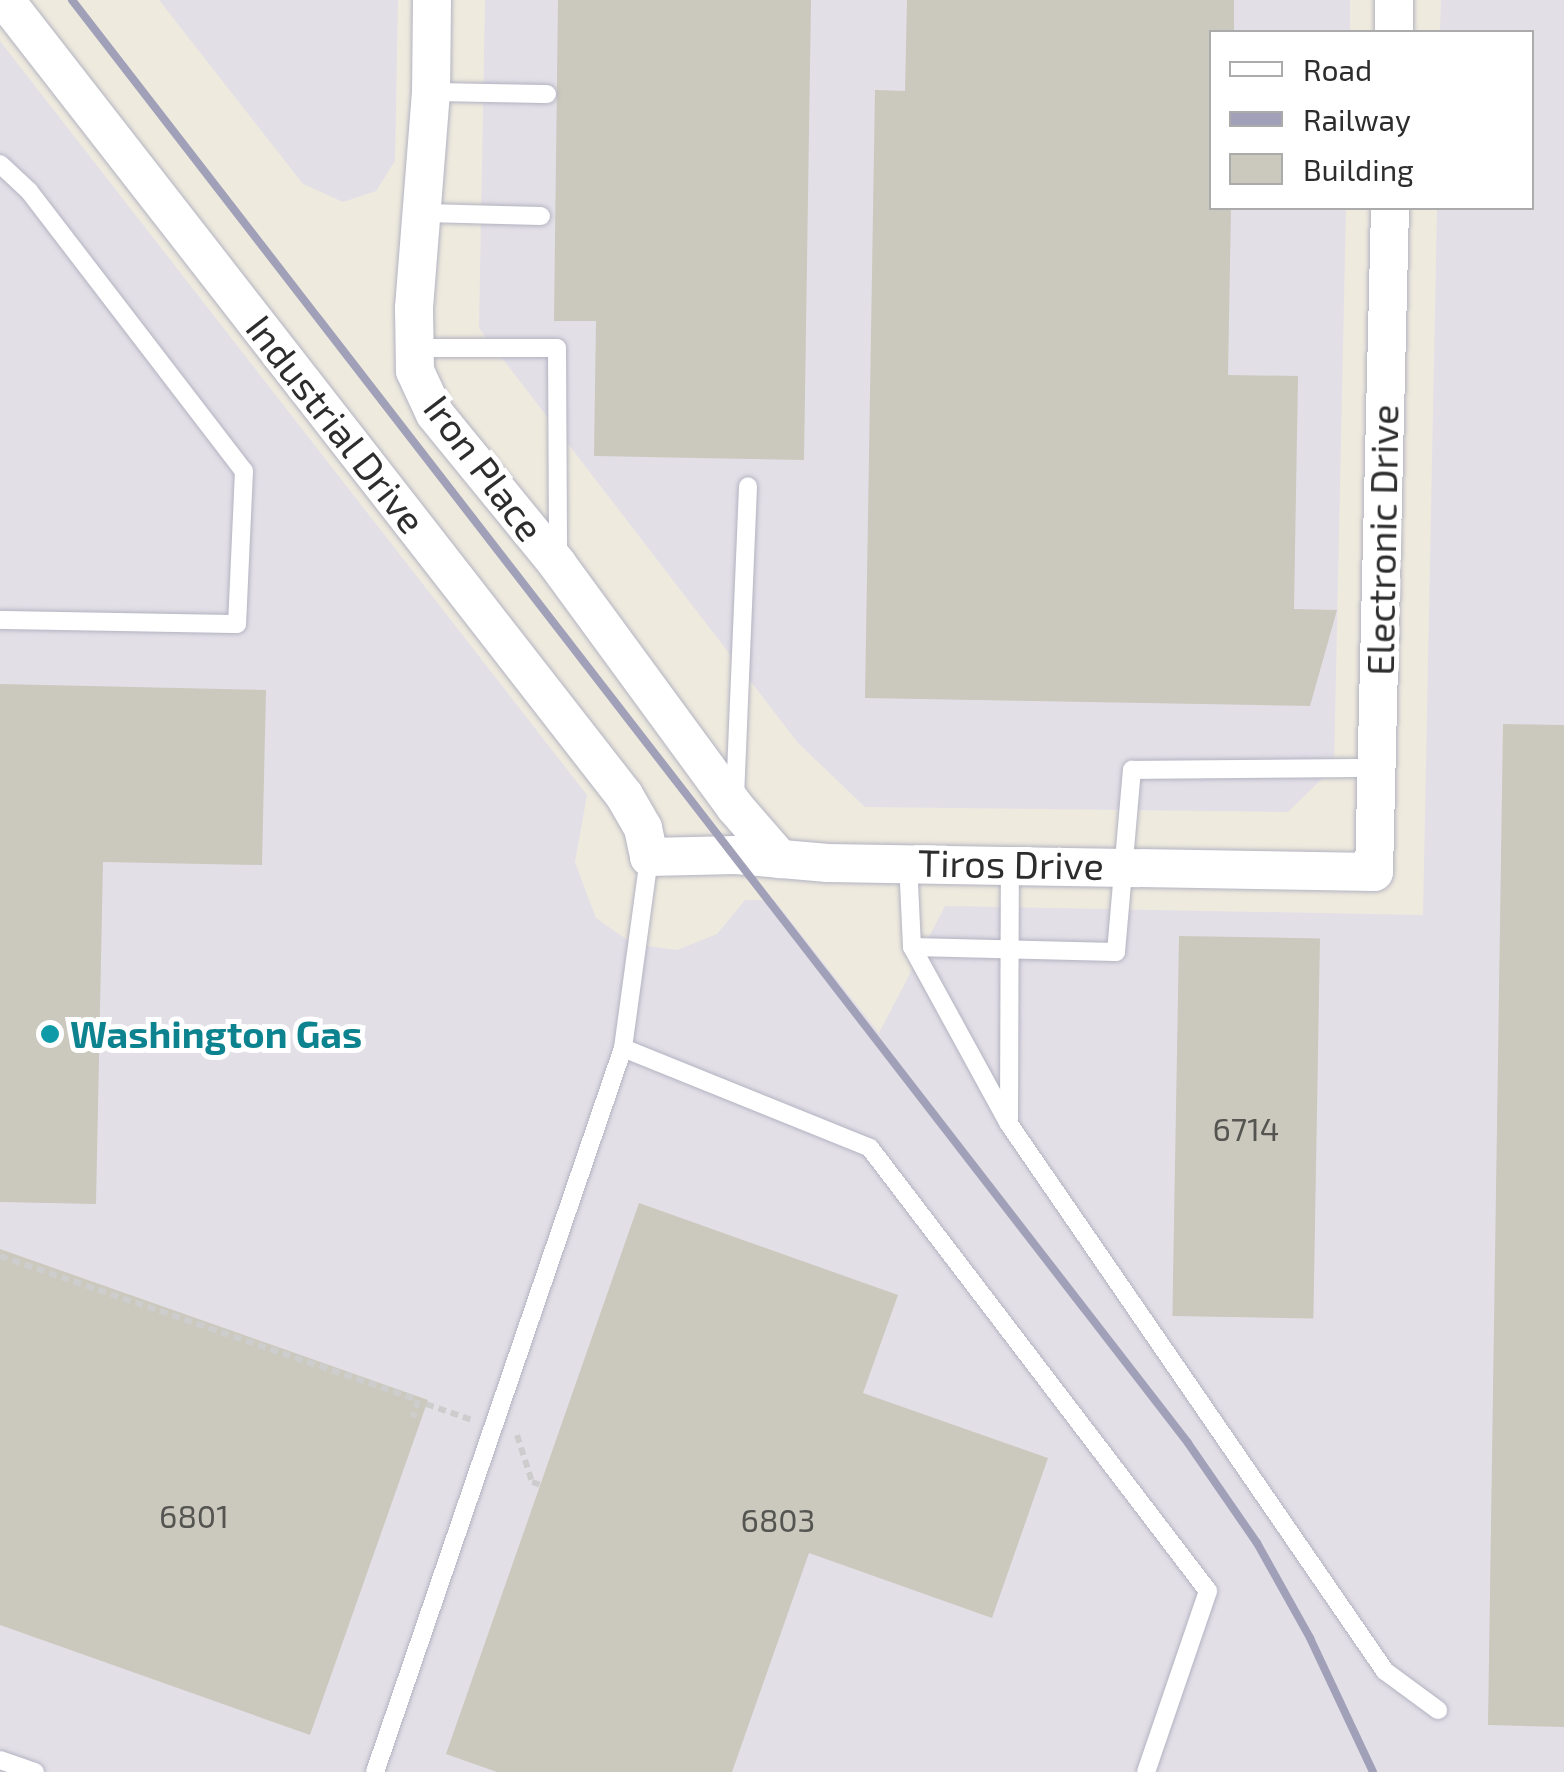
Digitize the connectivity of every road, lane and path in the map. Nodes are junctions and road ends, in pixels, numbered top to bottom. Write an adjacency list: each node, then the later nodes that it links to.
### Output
1 (5, 0): 17 (street, Industrial Drive)
2 (432, 0): 5 (street, Iron Place)
3 (1394, 0): 4 (street)
4 (1394, 30)
5 (431, 92): 6 (lane); 9 (street, Iron Place)
6 (548, 94)
7 (0, 164): 14 (lane)
8 (1390, 210): 15 (street, Electronic Drive)
9 (424, 213): 10 (lane); 11 (street, Iron Place)
10 (540, 216)
11 (414, 348): 13 (street, Iron Place); 13 (lane)
12 (748, 486): 16 (lane)
13 (558, 566): 16 (street, Iron Place)
14 (0, 620)
15 (1377, 768): 21 (lane); 22 (street, Electronic Drive)
16 (735, 808): 18 (street, Iron Place)
17 (649, 857): 18 (street, Tiros Drive); 25 (lane)
18 (780, 860): 19 (street, Tiros Drive)
19 (908, 862): 20 (street, Tiros Drive); 23 (lane)
20 (1010, 865): 21 (street, Tiros Drive); 24 (lane)
21 (1127, 867): 22 (street, Tiros Drive); 24 (lane)
22 (1374, 872)
23 (912, 947): 24 (lane); 26 (lane)
24 (1010, 950): 26 (lane)
25 (623, 1048): 32 (lane); 33 (lane)
26 (1009, 1124): 29 (lane)
27 (0, 1256): 28 (path)
28 (413, 1417)
29 (1438, 1710)
30 (0, 1760): 31 (lane)
31 (35, 1772)
32 (374, 1772)
33 (1146, 1772)

